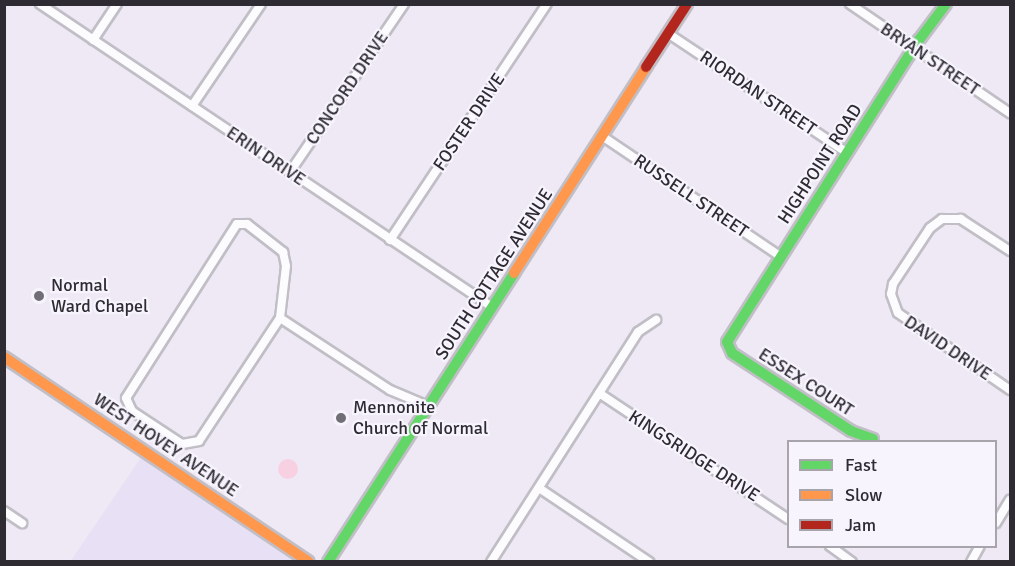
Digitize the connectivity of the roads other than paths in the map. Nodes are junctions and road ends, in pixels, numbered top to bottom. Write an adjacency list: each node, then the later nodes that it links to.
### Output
1 (40, 4): 10 (street, ERIN DRIVE)
2 (117, 4): 10 (street)
3 (261, 4): 12 (street)
4 (404, 4): 16 (street, CONCORD DRIVE)
5 (547, 4): 17 (street, FOSTER DRIVE)
6 (687, 4): 9 (street, SOUTH COTTAGE AVENUE)
7 (850, 4): 11 (street, BRYAN STREET)
8 (946, 4): 11 (street, HIGHPOINT ROAD)
9 (669, 34): 14 (street, SOUTH COTTAGE AVENUE); 15 (street, RIORDAN STREET)
10 (93, 40): 12 (street, ERIN DRIVE)
11 (914, 48): 13 (street, BRYAN STREET); 15 (street, HIGHPOINT ROAD)
12 (192, 106): 16 (street, ERIN DRIVE)
13 (1011, 113)
14 (602, 136): 19 (street, RUSSELL STREET); 20 (street, SOUTH COTTAGE AVENUE)
15 (846, 153): 19 (street, HIGHPOINT ROAD)
16 (290, 172): 17 (street, ERIN DRIVE)
17 (390, 240): 20 (street, ERIN DRIVE)
18 (1011, 251): 25 (street, DAVID DRIVE)
19 (780, 256): 23 (street, HIGHPOINT ROAD)
20 (492, 307): 27 (street, SOUTH COTTAGE AVENUE)
21 (280, 318): 21 (street); 27 (street)
22 (656, 320): 26 (street)
23 (728, 344): 28 (street, ESSEX COURT)
24 (4, 357): 37 (street, WEST HOVEY AVENUE)
25 (1011, 390)
26 (599, 393): 29 (street); 32 (street, KINGSRIDGE DRIVE)
27 (428, 406): 38 (street, SOUTH COTTAGE AVENUE)
28 (873, 440)
29 (538, 488): 39 (street); 40 (street)
30 (1011, 500): 33 (street)
31 (4, 511): 34 (street)
32 (787, 518)
33 (997, 521)
34 (22, 523)
35 (833, 548): 41 (street)
36 (979, 548): 42 (street)
37 (309, 561)
38 (328, 561)
39 (491, 561)
40 (649, 561)
41 (852, 561)
42 (971, 561)

